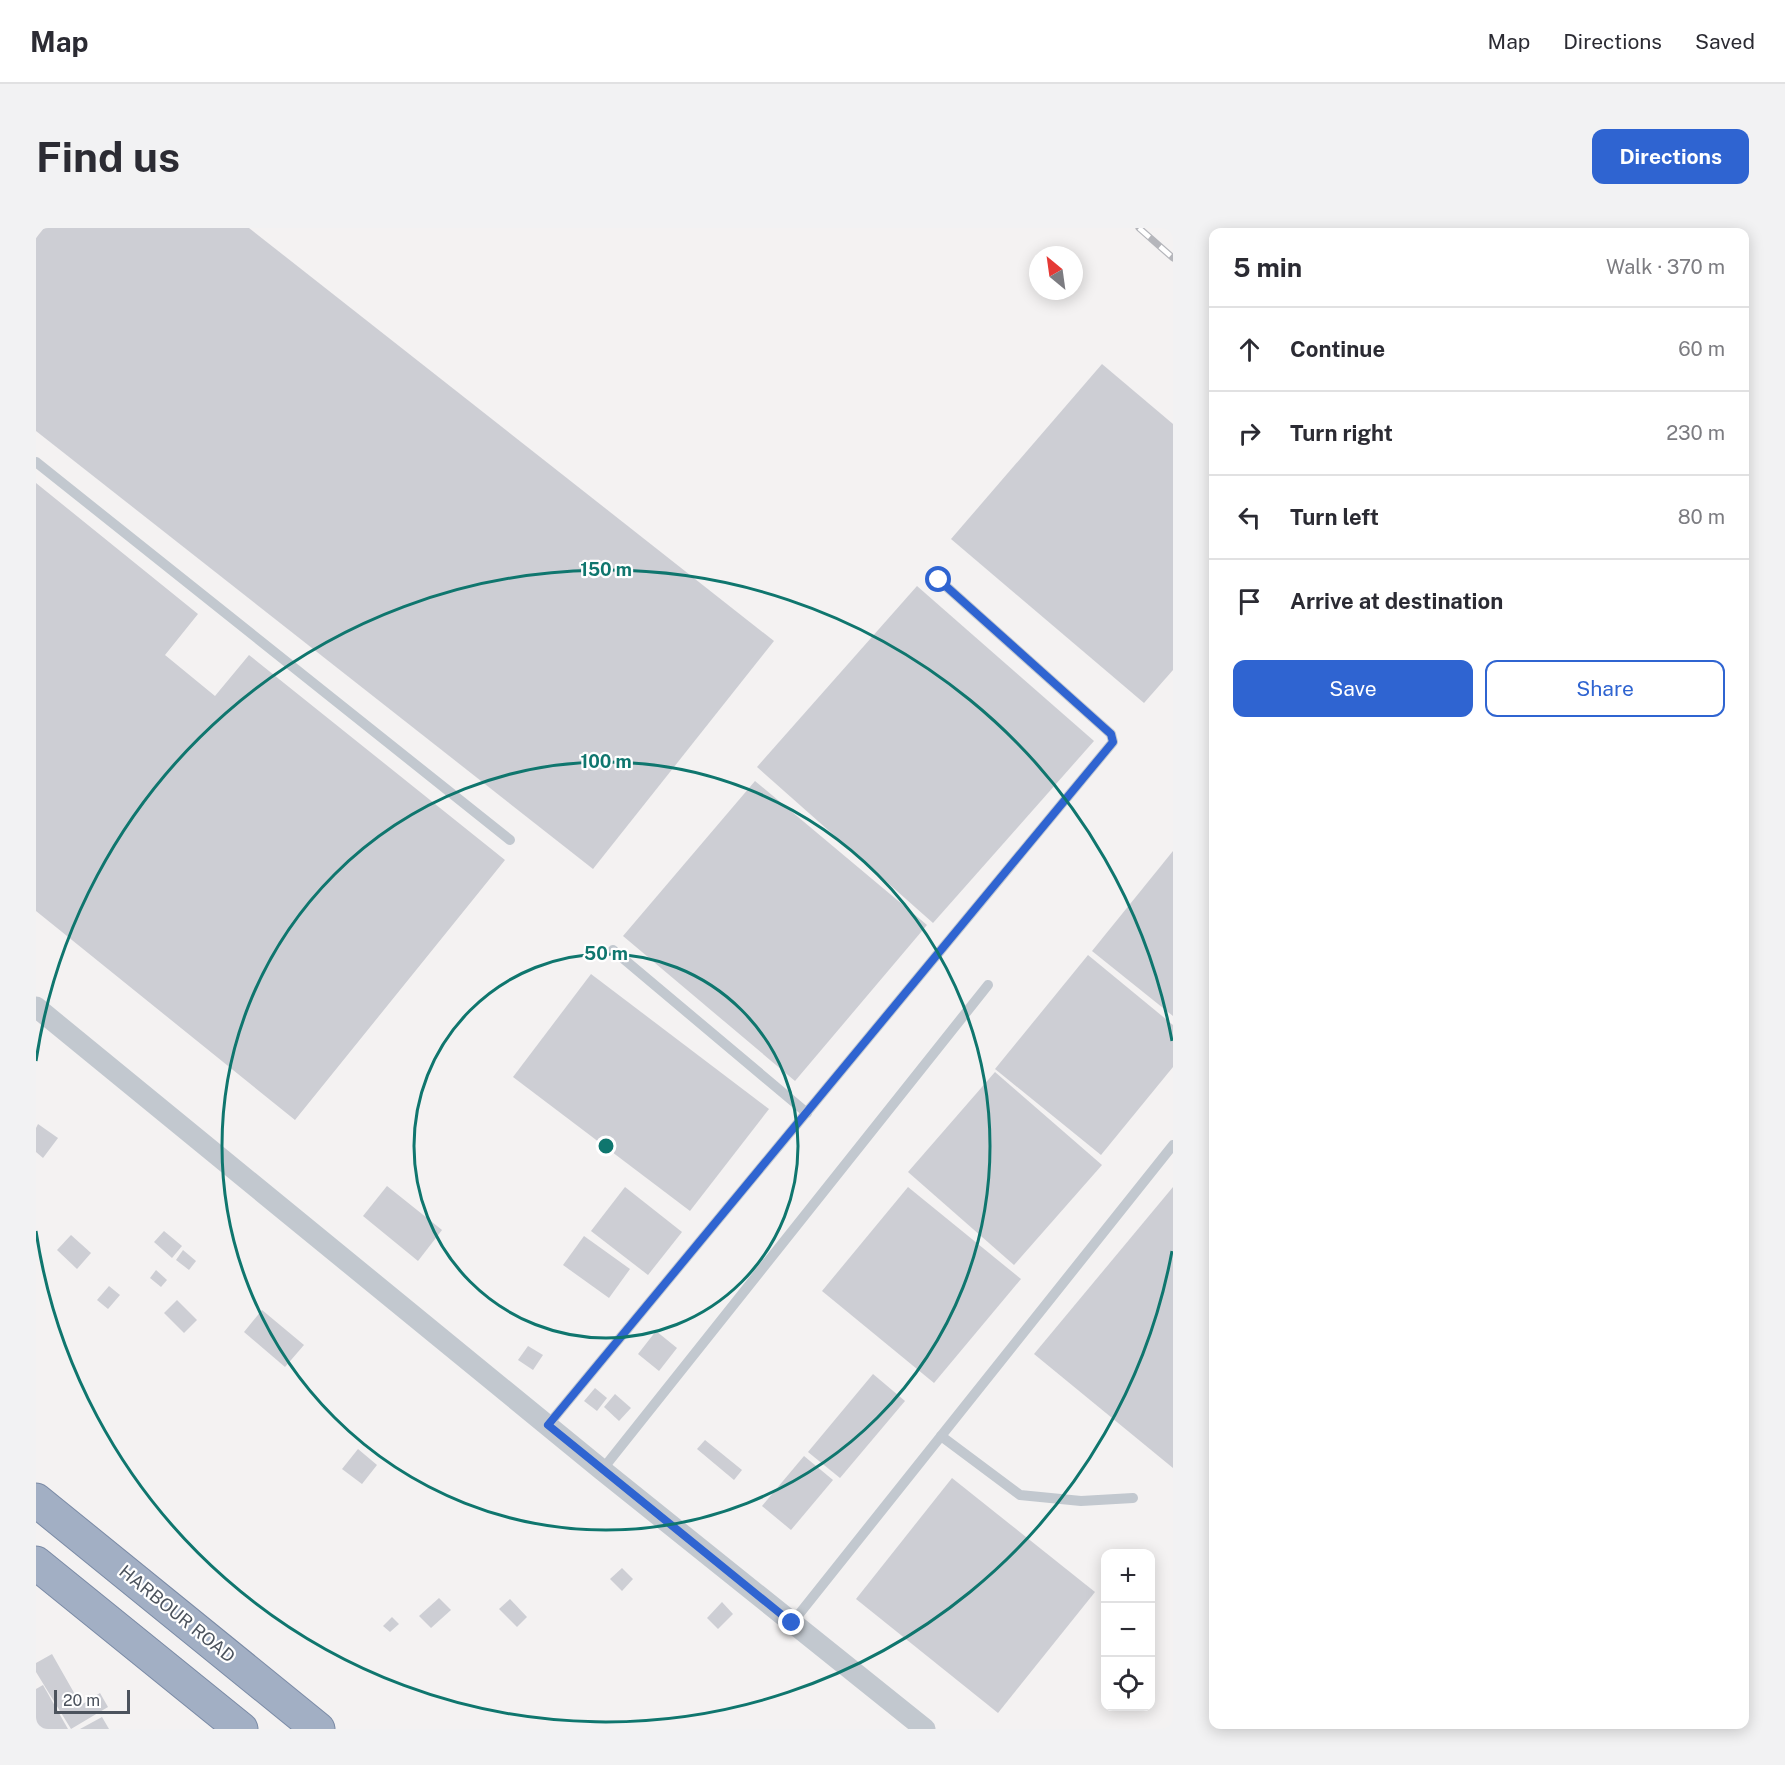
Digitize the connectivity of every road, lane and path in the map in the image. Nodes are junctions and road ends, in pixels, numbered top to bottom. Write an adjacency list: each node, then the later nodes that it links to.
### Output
1 (36, 462): 3 (lane)
2 (939, 580): 7 (lane)
3 (510, 840)
4 (613, 950): 7 (lane)
5 (988, 985): 11 (lane)
6 (36, 1007): 9 (street)
7 (807, 1113): 9 (lane)
8 (1173, 1145): 10 (lane)
9 (548, 1425): 11 (street)
10 (941, 1436): 12 (lane); 15 (lane)
11 (602, 1470): 15 (street)
12 (1133, 1498)
13 (36, 1500): 17 (highway, HARBOUR ROAD)
14 (36, 1563): 16 (highway)
15 (792, 1623): 18 (street)
16 (241, 1729)
17 (318, 1729)
18 (925, 1729)

